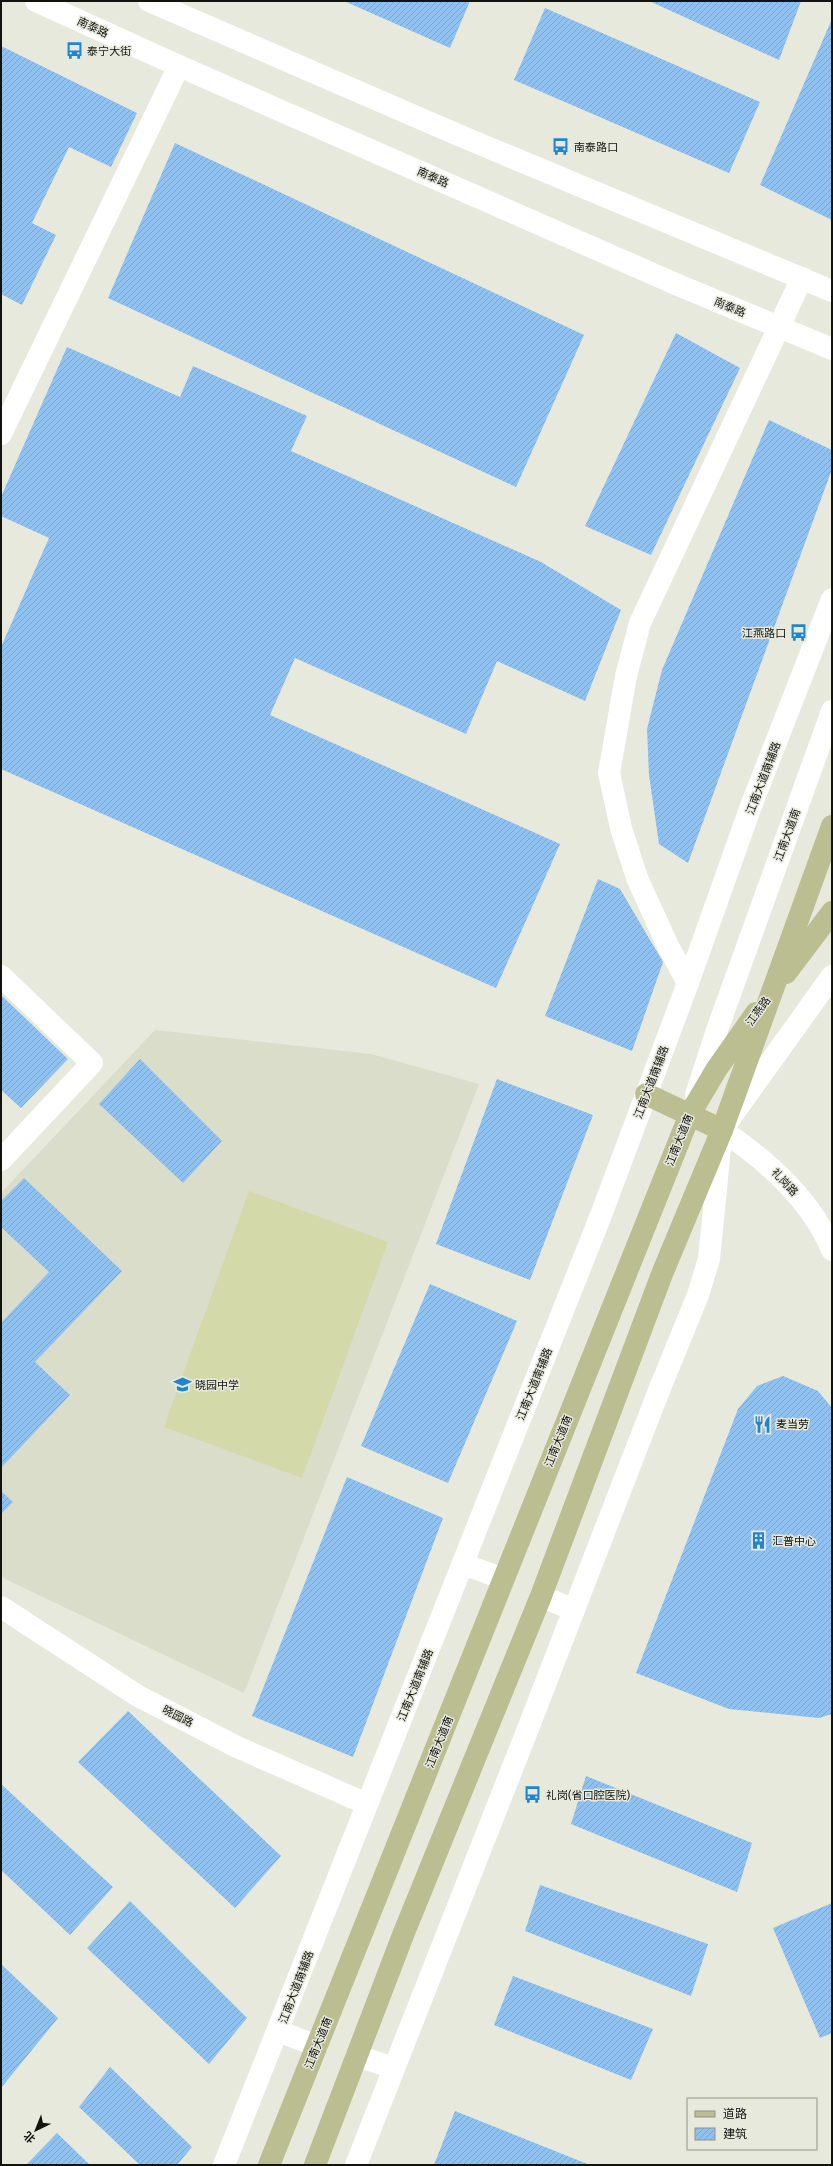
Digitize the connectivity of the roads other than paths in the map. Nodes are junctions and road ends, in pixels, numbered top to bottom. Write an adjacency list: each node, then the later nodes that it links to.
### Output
1 (36, 1): 3 (street, 南泰路)
2 (149, 1): 4 (street)
3 (179, 66): 6 (street, 南泰路); 8 (street)
4 (802, 278): 5 (street); 6 (street)
5 (832, 291)
6 (779, 327): 7 (street, 南泰路); 15 (street)
7 (832, 349)
8 (1, 434)
9 (832, 599): 15 (street, 江南大道南辅路)
10 (832, 711): 18 (street, 江南大道南)
11 (832, 826): 16 (main road)
12 (832, 912): 16 (main road, 江燕路)
13 (1, 976): 20 (street)
14 (832, 976): 19 (street)
15 (688, 983): 17 (street, 江南大道南辅路)
16 (772, 992): 18 (main road, 江燕路); 19 (main road)
17 (646, 1094): 18 (main road); 22 (street, 江南大道南辅路)
18 (690, 1114): 19 (main road); 23 (main road, 江南大道南)
19 (722, 1130): 21 (street, 礼岗路); 24 (main road); 26 (street)
20 (1, 1160)
21 (832, 1250)
22 (463, 1564): 23 (street); 27 (street, 江南大道南辅路)
23 (504, 1579): 29 (main road, 江南大道南)
24 (541, 1596): 26 (street); 30 (main road)
25 (1, 1607): 27 (street, 晓园路)
26 (574, 1610): 31 (street)
27 (367, 1804): 28 (street, 江南大道南辅路)
28 (278, 2031): 29 (street); 32 (street, 江南大道南辅路)
29 (317, 2046): 33 (main road, 江南大道南)
30 (357, 2056): 31 (street); 34 (main road)
31 (394, 2068): 35 (street)
32 (224, 2165)
33 (269, 2165)
34 (315, 2165)
35 (356, 2165)

